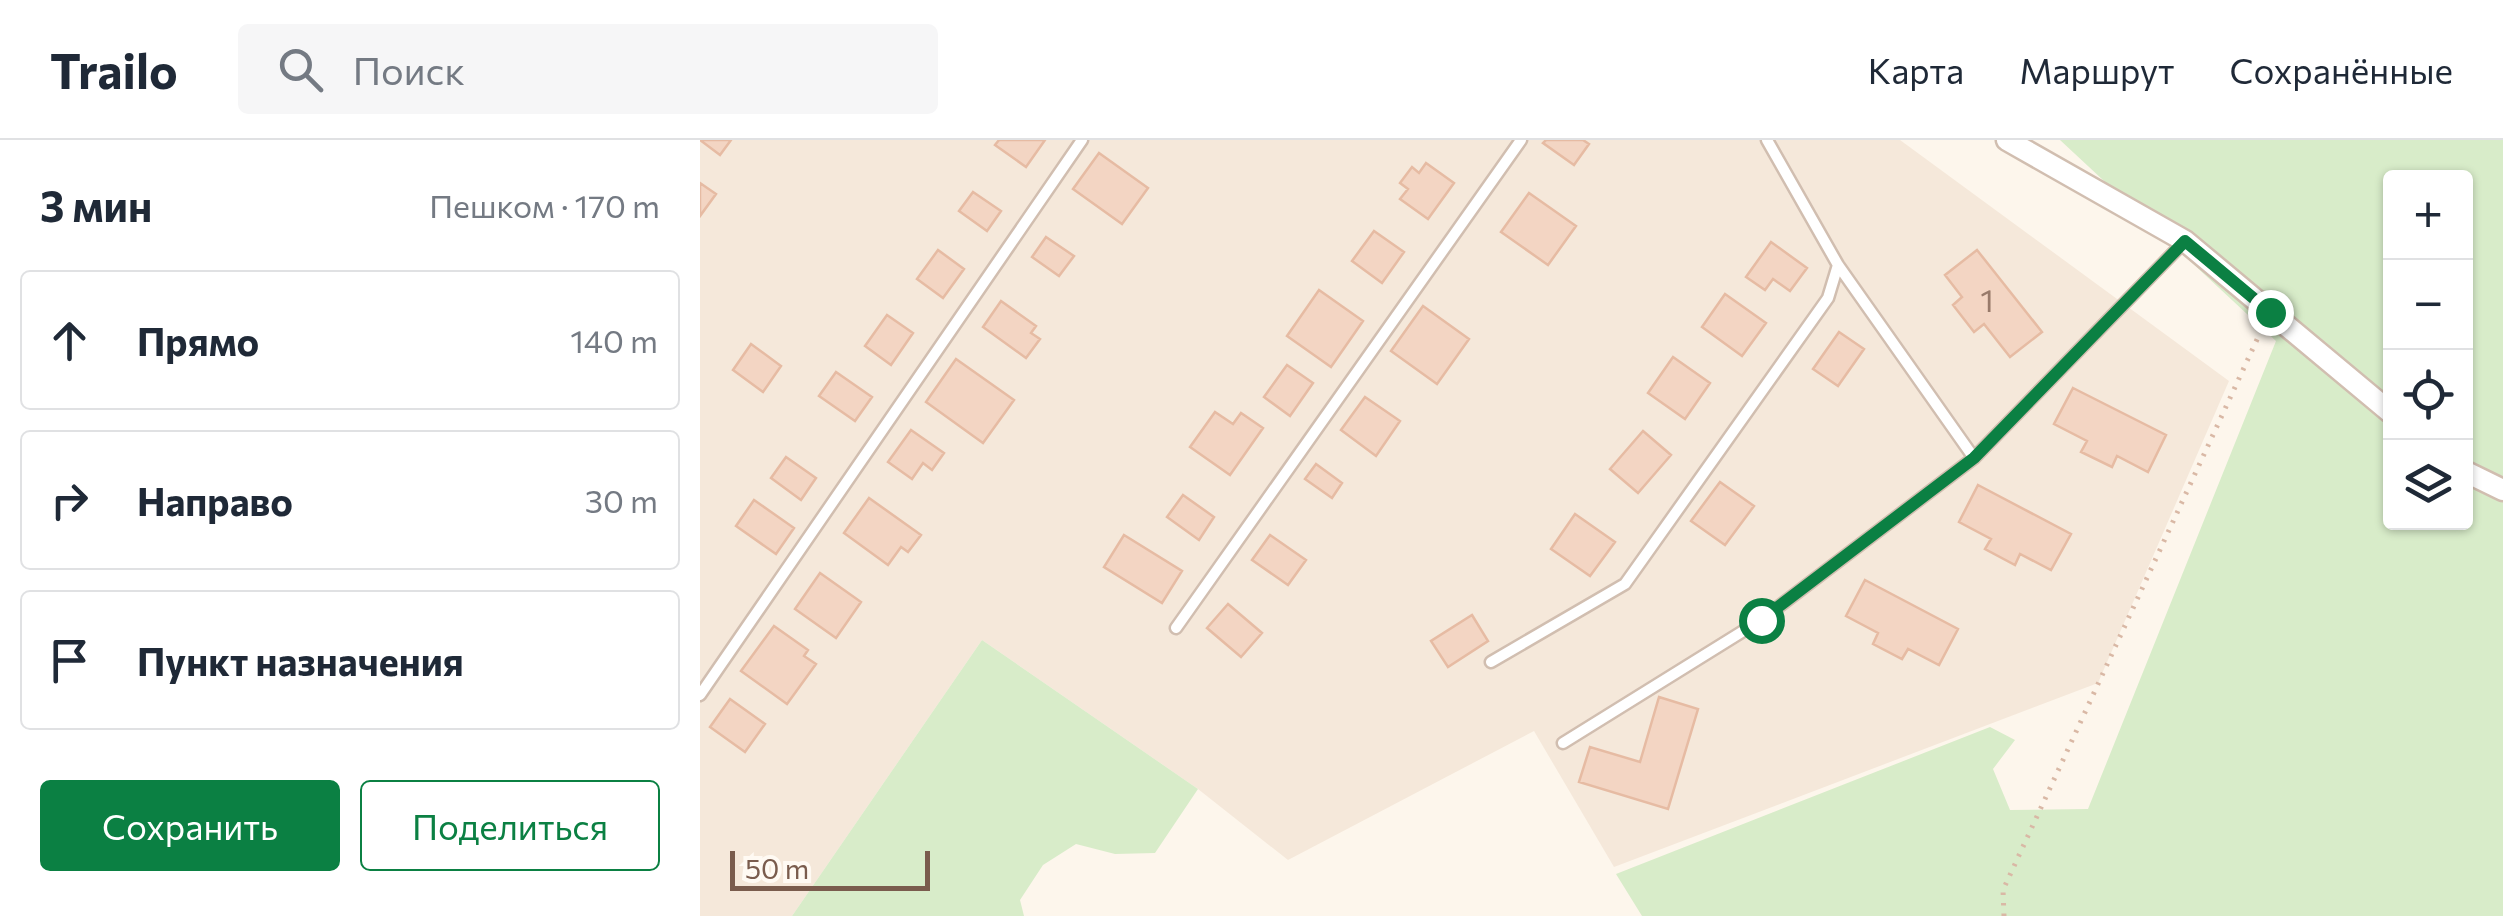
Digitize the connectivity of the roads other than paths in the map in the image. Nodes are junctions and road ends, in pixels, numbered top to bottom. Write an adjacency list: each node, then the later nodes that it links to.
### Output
1 (1082, 140): 13 (lane)
2 (1521, 140): 11 (lane)
3 (1766, 140): 6 (lane)
4 (2007, 140): 5 (street)
5 (2185, 241): 7 (street); 8 (lane)
6 (1838, 265): 8 (lane); 12 (lane)
7 (2383, 406)
8 (1974, 458): 14 (lane)
9 (2473, 475): 10 (street)
10 (2503, 490)
11 (1176, 628)
12 (1491, 662)
13 (700, 695)
14 (1564, 742)

